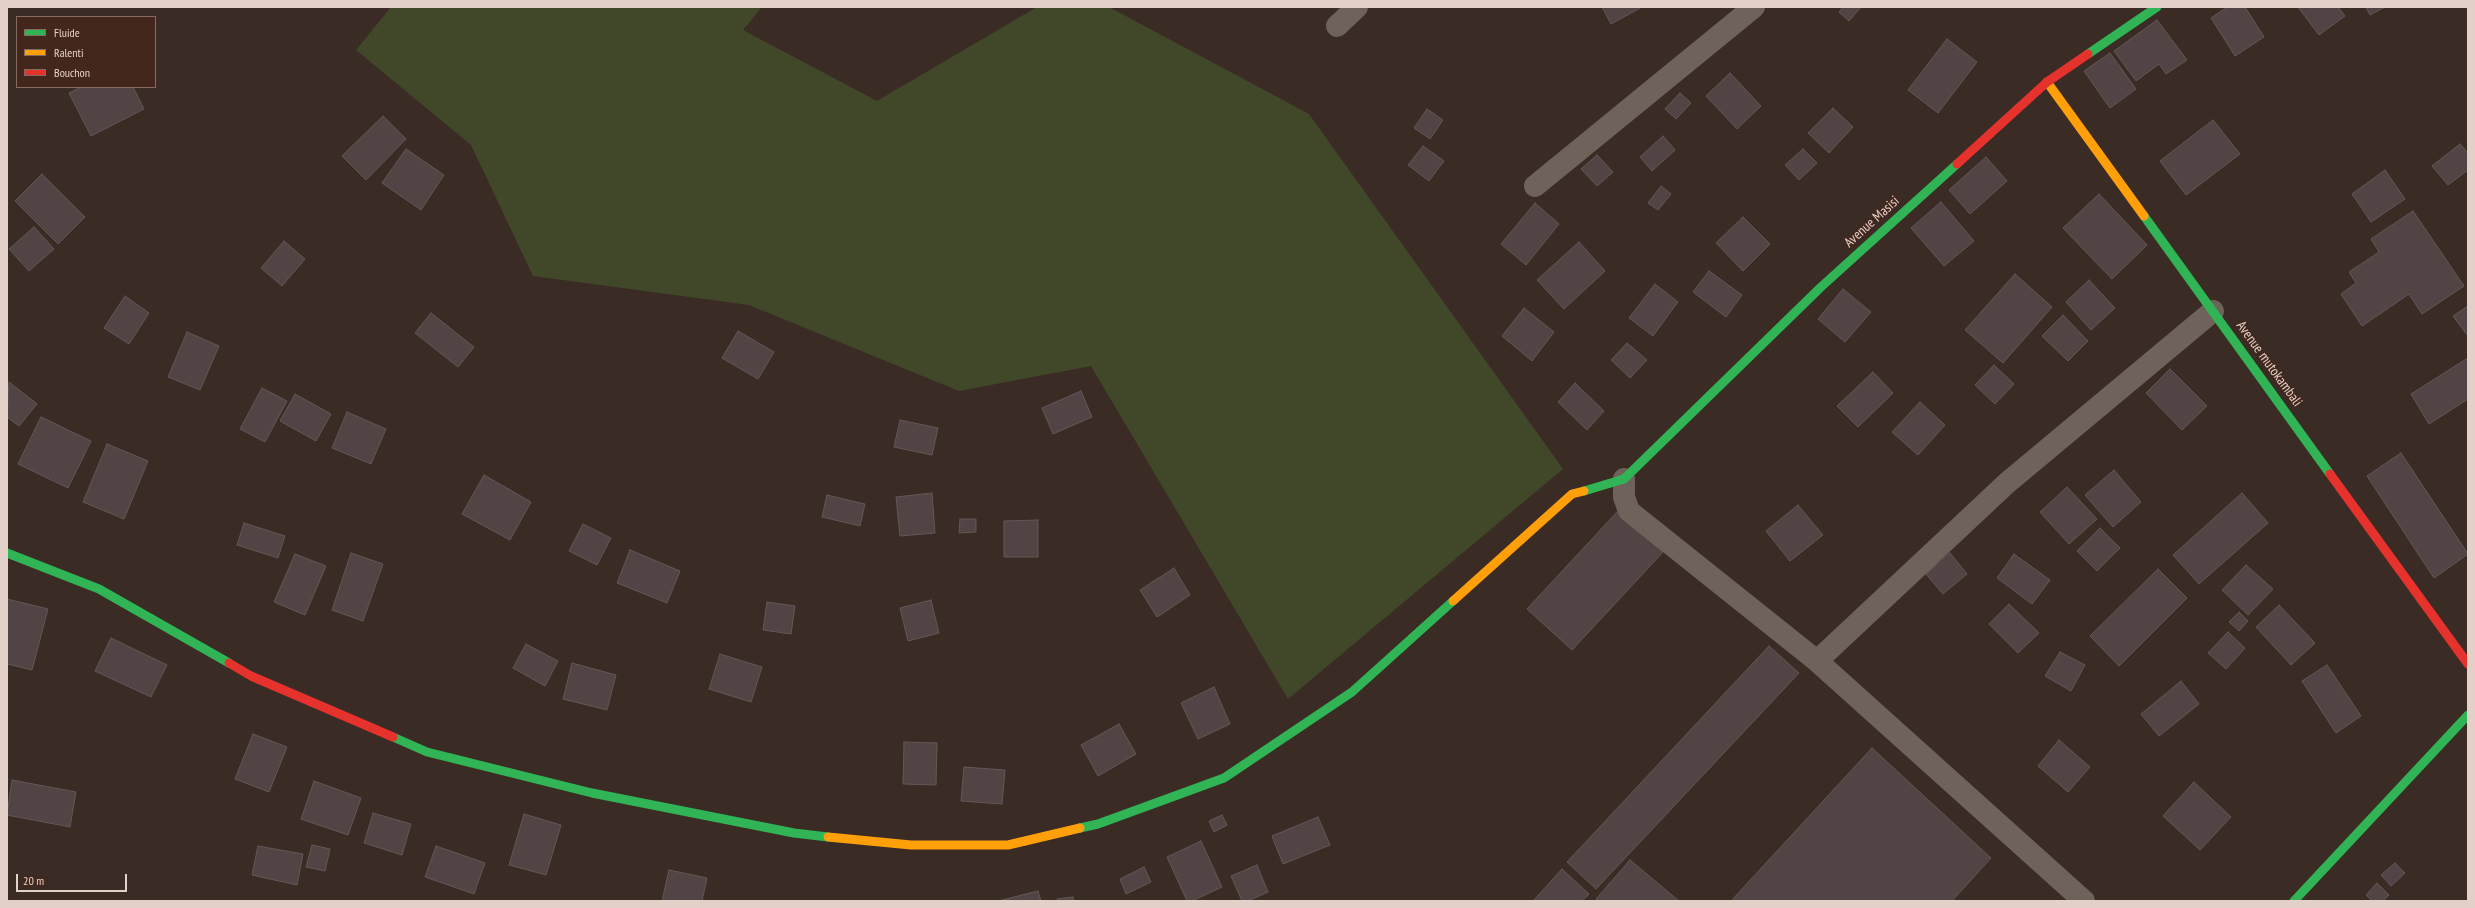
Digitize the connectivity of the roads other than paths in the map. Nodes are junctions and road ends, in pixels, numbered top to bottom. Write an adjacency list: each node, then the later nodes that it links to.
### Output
1 (1357, 7): 4 (street)
2 (1754, 7): 6 (street)
3 (2157, 7): 5 (main road, Avenue Masisi)
4 (1337, 26)
5 (2047, 82): 7 (main road, Avenue mutokambali); 8 (main road, Avenue Masisi)
6 (1535, 186)
7 (2213, 311): 10 (street); 11 (main road, Avenue mutokambali)
8 (1624, 480): 9 (main road); 10 (street)
9 (7, 553)
10 (1818, 661): 13 (street)
11 (2468, 664)
12 (2468, 715): 14 (main road)
13 (2084, 901)
14 (2294, 901)

